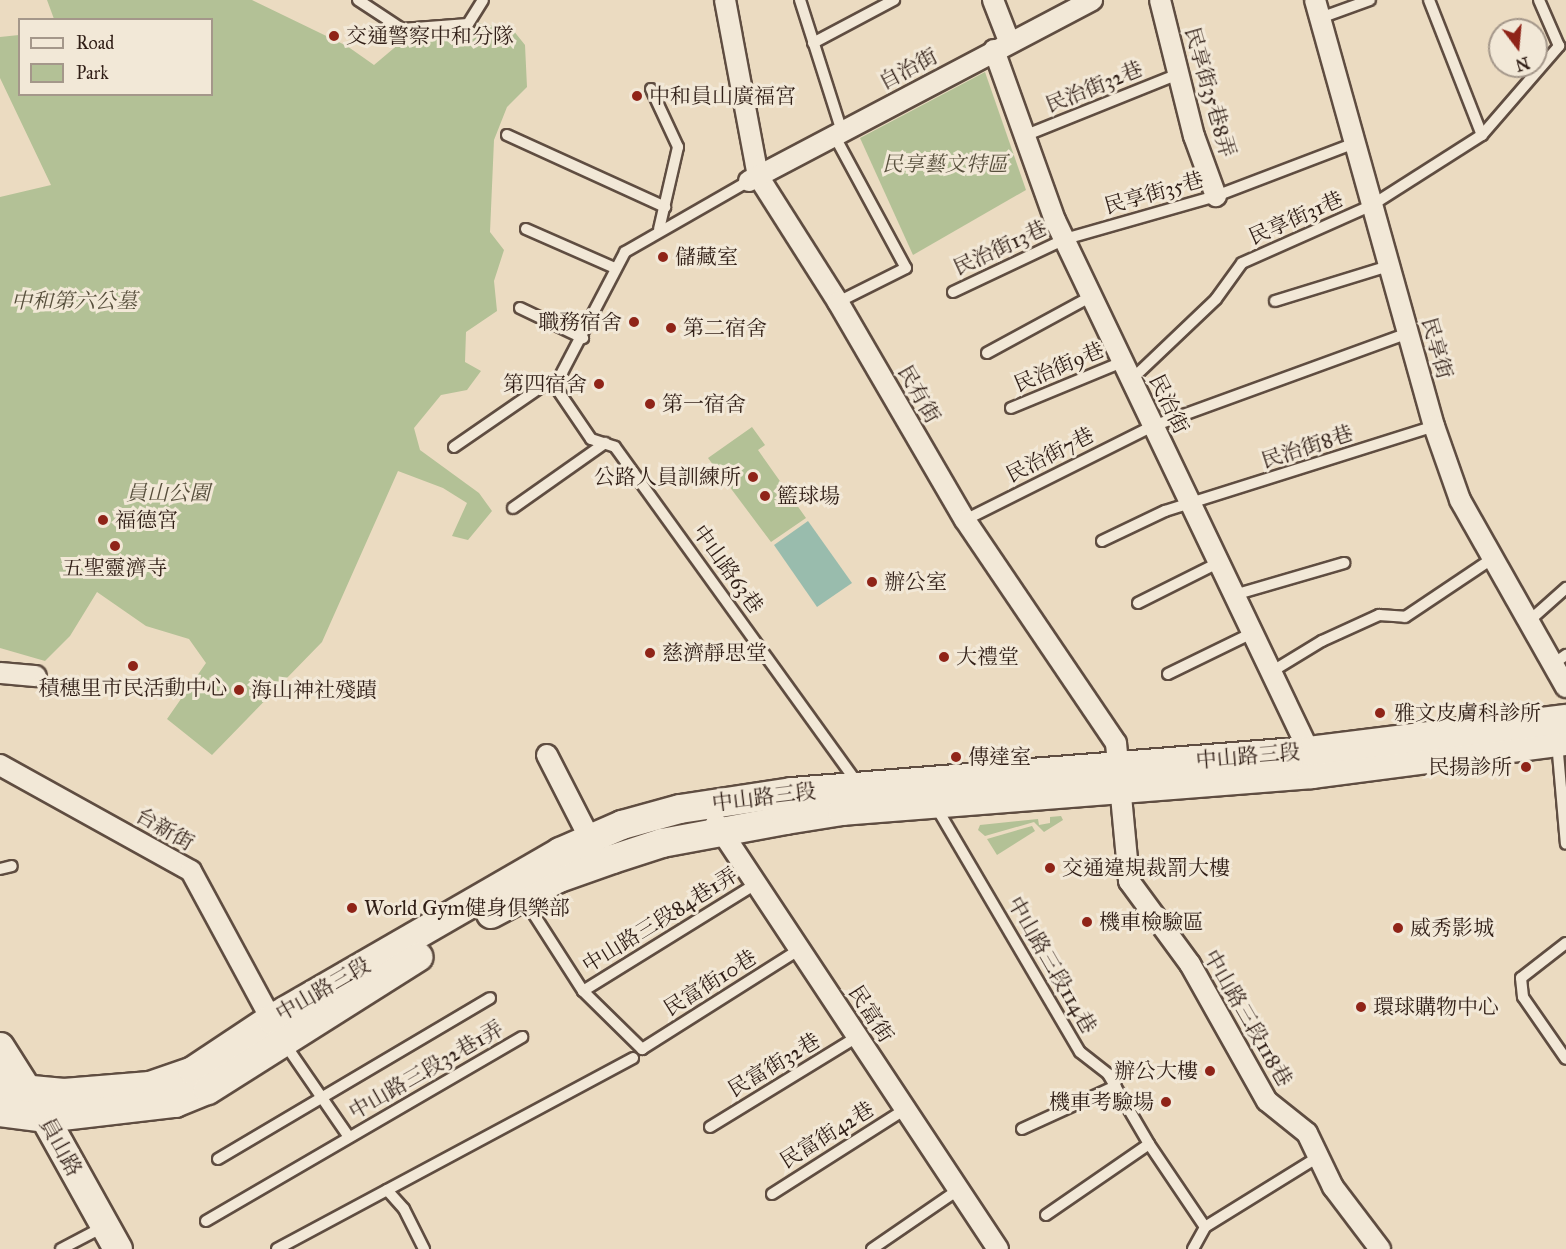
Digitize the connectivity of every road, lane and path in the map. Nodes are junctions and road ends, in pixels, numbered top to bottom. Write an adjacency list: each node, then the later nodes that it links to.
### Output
1 (358, 0): 2 (lane)
2 (483, 0)
3 (725, 0): 22 (street, 民有街)
4 (800, 0): 13 (lane)
5 (894, 0): 13 (lane)
6 (993, 0): 14 (street, 民治街)
7 (1092, 0): 14 (street, 自治街)
8 (1160, 0): 15 (street, 民享街35巷8弄)
9 (1370, 0): 12 (lane)
10 (1429, 0): 19 (lane)
11 (1539, 0): 19 (lane, 民享街31巷)
12 (1317, 9): 21 (street, 民享街)
13 (813, 43): 17 (lane)
14 (1001, 46): 17 (street, 自治街); 20 (street, 民治街)
15 (1178, 74): 20 (lane, 民治街32巷); 23 (street, 民享街35巷8弄)
16 (651, 89): 25 (lane)
17 (838, 134): 22 (street, 自治街); 34 (lane)
18 (507, 135): 25 (lane)
19 (1482, 135): 24 (lane, 民享街31巷)
20 (1024, 136): 28 (street, 民治街)
21 (1355, 143): 23 (lane, 民享街35巷); 24 (street, 民享街)
22 (753, 179): 27 (lane); 34 (street, 民有街)
23 (1216, 196): 28 (lane, 民享街35巷)
24 (1372, 205): 29 (street, 民享街); 40 (lane, 民享街31巷)
25 (665, 207): 27 (lane)
26 (526, 229): 30 (lane)
27 (659, 230): 30 (lane)
28 (1065, 239): 31 (lane, 民治街13巷); 32 (street, 民治街)
29 (1389, 266): 33 (lane); 36 (street, 民享街)
30 (615, 267): 37 (lane)
31 (953, 292)
32 (1092, 296): 38 (lane); 39 (street, 民治街)
33 (1275, 301)
34 (838, 302): 49 (street, 民有街)
35 (520, 308): 37 (lane)
36 (1408, 333): 43 (lane, 民治街7巷); 44 (street, 民享街)
37 (583, 338): 41 (lane)
38 (987, 353)
39 (1122, 362): 40 (street, 民治街); 42 (lane, 民治街9巷)
40 (1131, 380): 43 (street, 民治街)
41 (555, 386): 45 (lane, 中山路63巷); 46 (lane)
42 (1011, 408)
43 (1153, 426): 47 (street, 民治街); 49 (lane, 民治街7巷)
44 (1434, 426): 47 (lane, 民治街8巷); 51 (street, 民享街)
45 (604, 443): 48 (lane); 70 (lane, 中山路63巷)
46 (454, 447)
47 (1191, 506): 50 (lane, 民治街8巷); 52 (street, 民治街)
48 (513, 508)
49 (965, 520): 69 (street, 民有街)
50 (1102, 541)
51 (1493, 558): 57 (street, 民享街); 60 (lane)
52 (1218, 563): 55 (street, 民治街); 56 (lane)
53 (1344, 563): 55 (lane)
54 (1566, 588): 57 (lane)
55 (1234, 595): 58 (street, 民治街)
56 (1138, 603)
57 (1529, 621): 59 (street, 民享街)
58 (1252, 633): 60 (street, 民治街); 62 (lane)
59 (1559, 659): 64 (street, 民享街)
60 (1271, 672): 67 (street, 民治街)
61 (0, 673): 63 (street)
62 (1168, 674)
63 (36, 676)
64 (1566, 687)
65 (1563, 734): 67 (main road, 中山路三段); 75 (lane)
66 (547, 755): 74 (street)
67 (1310, 763): 69 (main road, 中山路三段)
68 (0, 765): 84 (street, 台新街)
69 (1119, 778): 70 (main road, 中山路三段); 72 (main road, 中山路三段); 101 (street, 中山路三段118巷)
70 (860, 787): 71 (main road, 中山路三段)
71 (711, 803): 73 (street, 民富街); 74 (main road, 中山路三段)
72 (934, 804): 73 (main road, 中山路三段); 90 (lane, 中山路三段114巷)
73 (718, 831): 78 (street, 民富街); 79 (main road, 中山路三段)
74 (591, 839): 84 (main road, 中山路三段)
75 (1566, 844)
76 (12, 866): 77 (lane)
77 (0, 869)
78 (757, 883): 81 (street, 民富街); 82 (lane, 中山路三段84巷1弄)
79 (522, 897): 82 (lane); 84 (main road, 中山路三段)
80 (1566, 943): 89 (lane)
81 (800, 949): 82 (lane, 民富街10巷); 86 (street, 民富街)
82 (583, 991)
83 (490, 998): 93 (lane)
84 (276, 1029): 92 (main road, 中山路三段); 93 (lane); 96 (main road, 中山路三段)
85 (522, 1037): 99 (lane, 中山路三段32巷1弄)
86 (857, 1037): 94 (street, 民富街); 97 (lane, 民富街32巷)
87 (0, 1047): 92 (main road, 員山路)
88 (633, 1058): 103 (lane)
89 (1566, 1059)
90 (1116, 1086): 98 (lane); 100 (lane, 中山路三段114巷)
91 (0, 1087): 92 (main road, 中山路三段)
92 (30, 1092): 96 (main road, 員山路)
93 (322, 1097): 99 (lane); 102 (lane)
94 (904, 1110): 104 (street, 民富街); 105 (lane, 民富街42巷)
95 (0, 1112): 96 (main road, 中山路三段)
96 (45, 1118): 109 (main road, 員山路)
97 (711, 1127)
98 (1022, 1129)
99 (350, 1137): 107 (lane, 中山路三段32巷1弄)
100 (1149, 1144): 106 (lane); 108 (lane, 中山路三段114巷)
101 (1318, 1157): 108 (lane); 116 (street, 中山路三段118巷)
102 (218, 1159)
103 (387, 1190): 111 (lane); 112 (lane)
104 (958, 1190): 113 (lane); 114 (street, 民富街)
105 (772, 1194)
106 (1046, 1215)
107 (206, 1221)
108 (1205, 1227): 115 (lane)
109 (112, 1237): 110 (lane)
110 (61, 1249)
111 (277, 1249)
112 (424, 1249)
113 (872, 1249)
114 (998, 1249)
115 (1193, 1249)
116 (1380, 1249)

